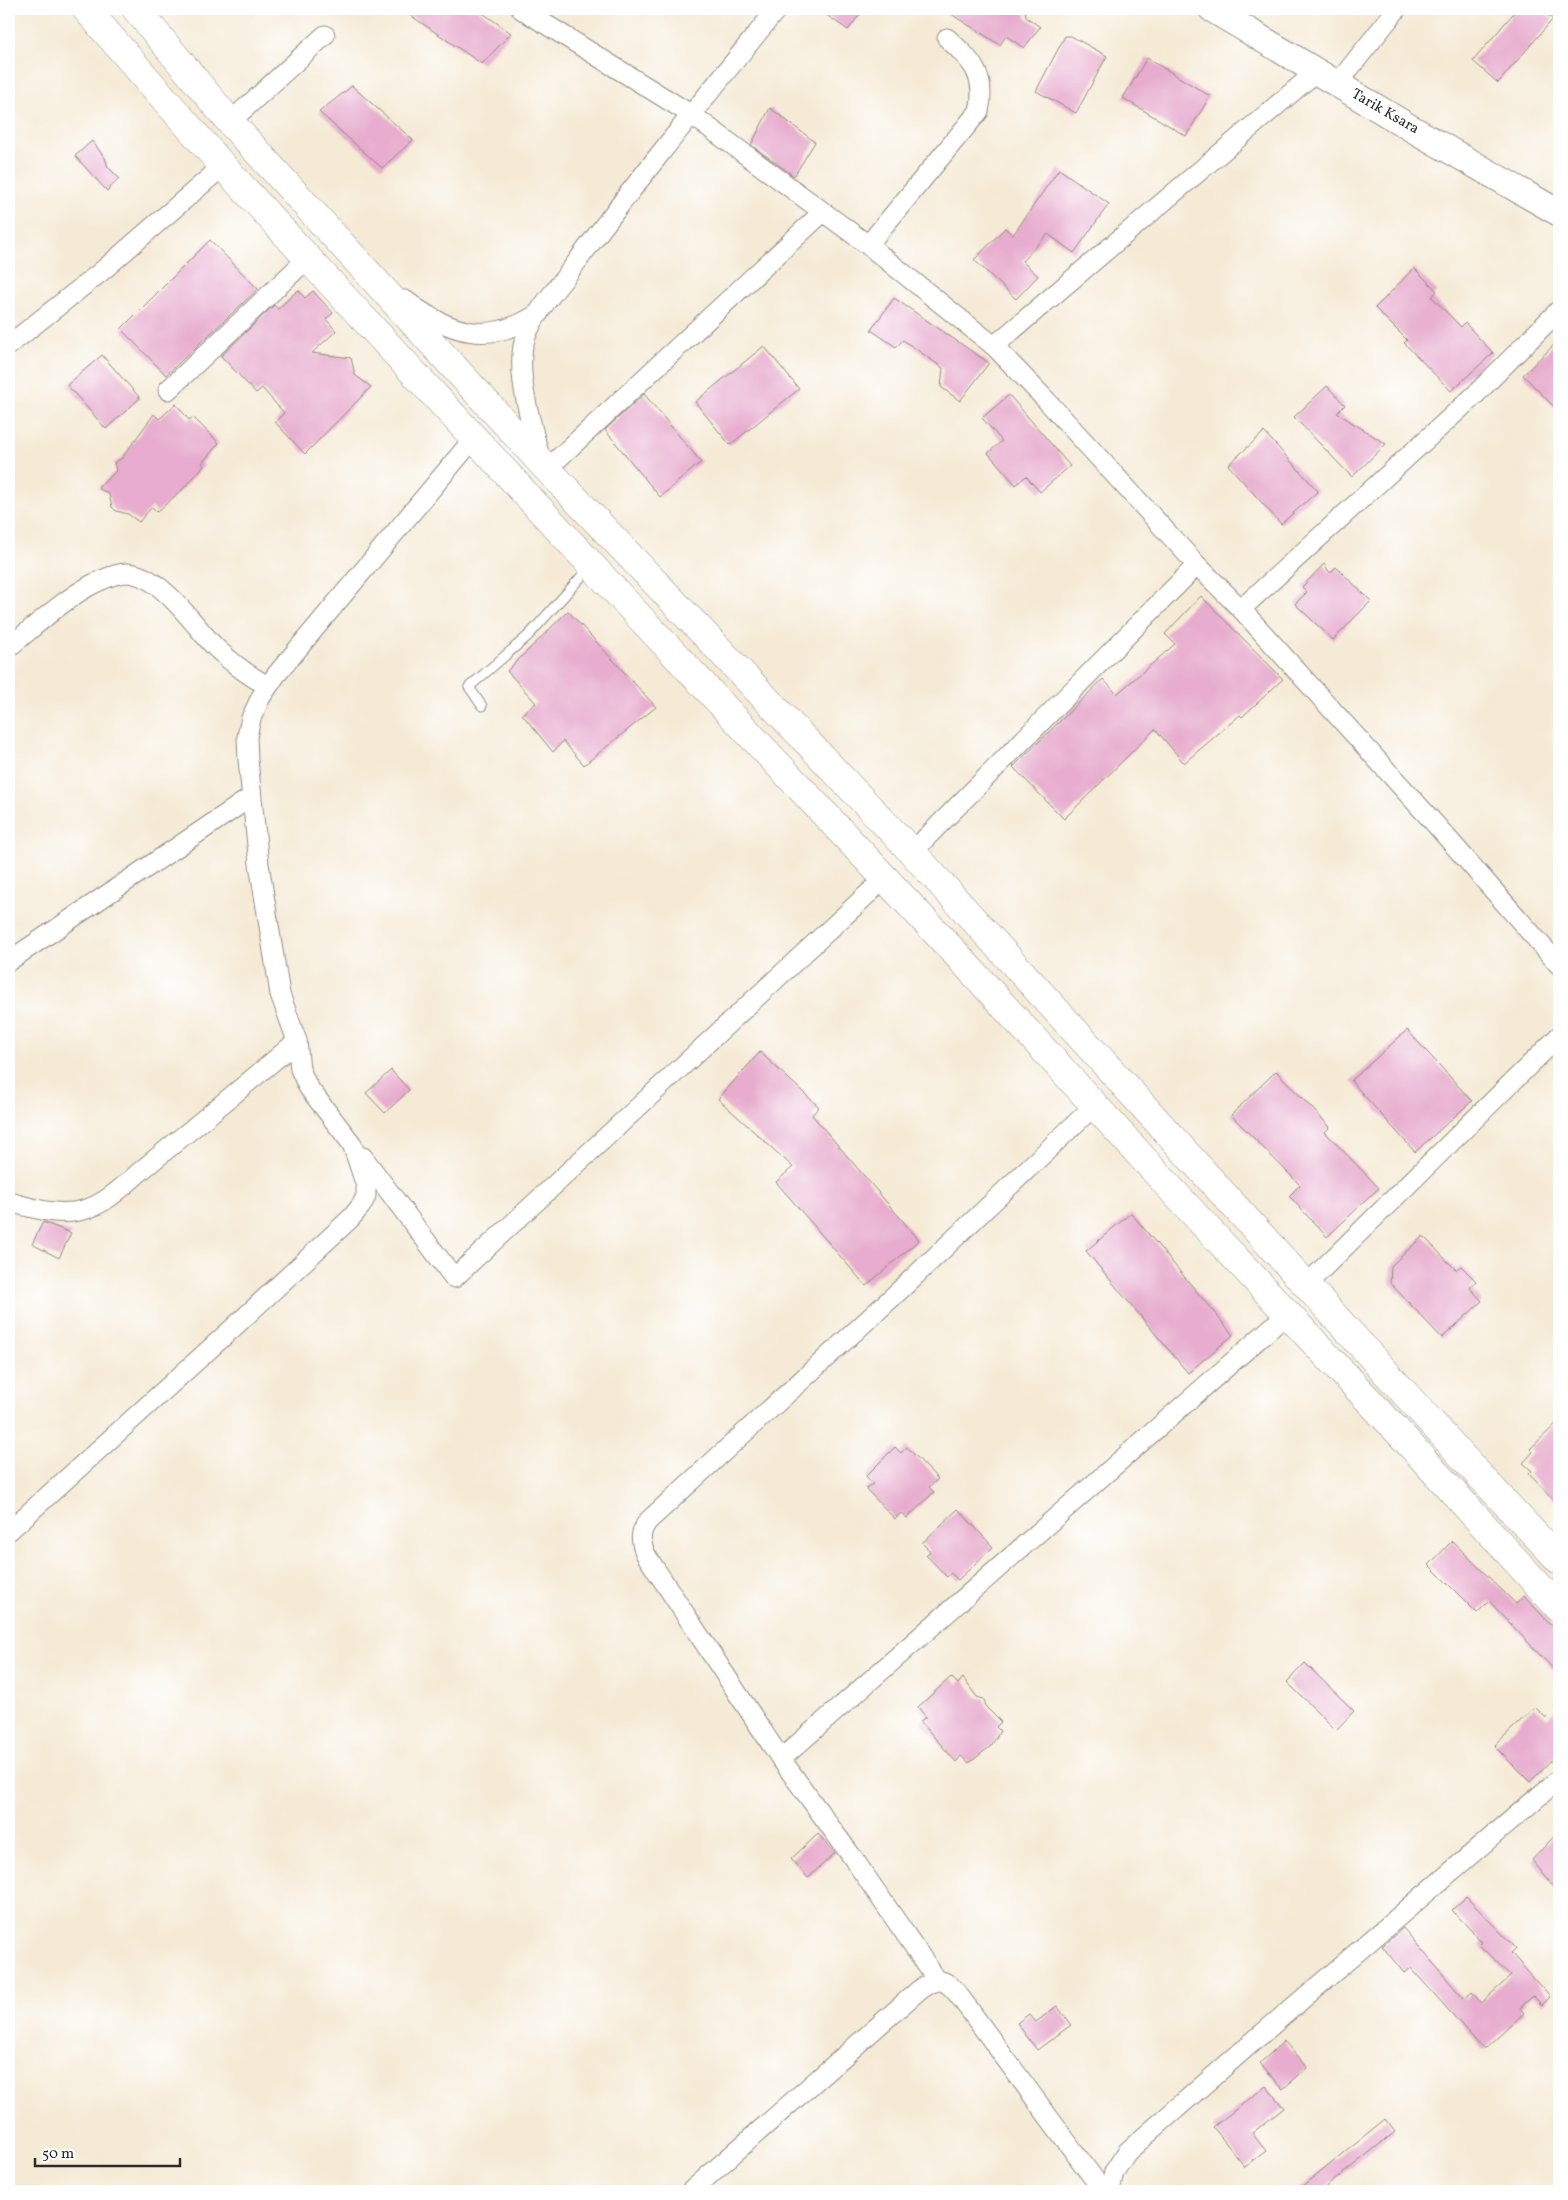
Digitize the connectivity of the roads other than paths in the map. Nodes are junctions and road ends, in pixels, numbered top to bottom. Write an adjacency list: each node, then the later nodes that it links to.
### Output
1 (86, 9): 12 (highway)
2 (136, 9): 11 (highway)
3 (521, 9): 10 (street)
4 (776, 9): 10 (street)
5 (1212, 9): 9 (main road, Tarik Ksara)
6 (1397, 9): 9 (street)
7 (325, 34): 11 (street)
8 (947, 38): 15 (street)
9 (1327, 78): 14 (main road, Tarik Ksara); 21 (street)
10 (692, 115): 13 (street); 19 (street)
11 (230, 122): 17 (highway)
12 (223, 166): 16 (highway); 20 (street)
13 (824, 212): 15 (street); 24 (street)
14 (1559, 213)
15 (868, 245): 21 (street)
16 (308, 258): 22 (street); 23 (highway)
17 (366, 270): 19 (street); 24 (highway)
18 (1559, 310): 27 (street)
19 (540, 312): 24 (street)
20 (9, 346)
21 (994, 346): 26 (street)
22 (168, 390)
23 (474, 438): 25 (highway); 29 (street)
24 (544, 465): 32 (highway)
25 (592, 565): 30 (lane); 33 (highway)
26 (1197, 565): 27 (street); 32 (street)
27 (1241, 609): 35 (street)
28 (9, 647): 29 (street)
29 (268, 686): 31 (street)
30 (482, 706)
31 (251, 797): 34 (street); 37 (street)
32 (912, 852): 41 (highway)
33 (885, 878): 38 (highway); 39 (street)
34 (9, 961)
35 (1559, 965)
36 (1559, 1036): 41 (street)
37 (297, 1041): 39 (street); 40 (street)
38 (1095, 1106): 42 (highway); 46 (street)
39 (352, 1144): 43 (street)
40 (9, 1202)
41 (1306, 1285): 44 (highway)
42 (1287, 1314): 45 (highway); 46 (street)
43 (9, 1531)
44 (1559, 1560)
45 (1559, 1608)
46 (781, 1759): 48 (street)
47 (1559, 1778): 51 (street)
48 (937, 1980): 49 (street); 50 (street)
49 (691, 2191)
50 (1103, 2191)
51 (1110, 2191)

